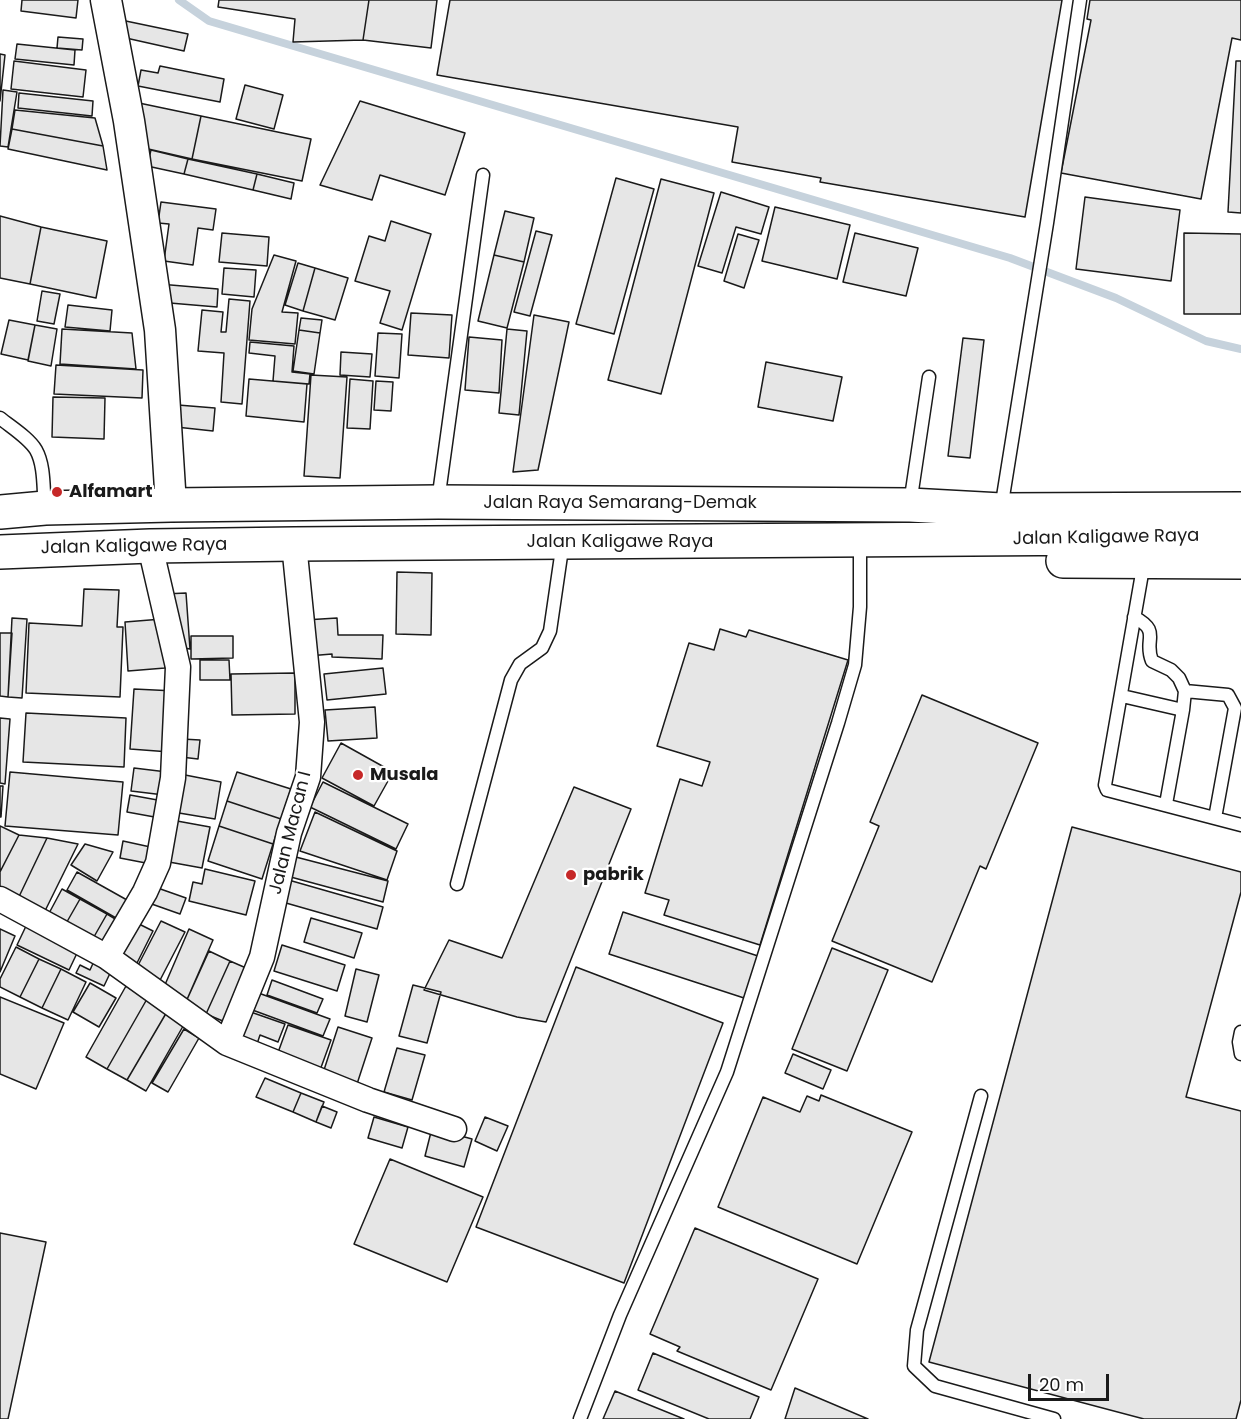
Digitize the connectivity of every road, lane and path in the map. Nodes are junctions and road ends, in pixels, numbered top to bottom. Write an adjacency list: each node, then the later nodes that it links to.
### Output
1 (106, 0): 8 (street)
2 (1080, 0): 11 (lane)
3 (483, 175): 7 (lane)
4 (929, 377): 9 (lane)
5 (0, 418): 6 (lane)
6 (43, 493): 8 (highway, Jalan Raya Semarang-Demak); 12 (highway, Jalan Raya Semarang-Demak)
7 (438, 502): 8 (highway, Jalan Raya Semarang-Demak); 9 (highway, Jalan Raya Semarang-Demak)
8 (171, 505)
9 (910, 505): 11 (highway, Jalan Raya Semarang-Demak)
10 (1241, 509): 11 (highway, Jalan Raya Semarang-Demak)
11 (1001, 510)
12 (0, 512)
13 (1241, 537): 14 (highway, Jalan Kaligawe Raya)
14 (738, 541): 17 (highway, Jalan Kaligawe Raya); 19 (highway)
15 (294, 544): 16 (highway, Jalan Kaligawe Raya); 17 (highway, Jalan Kaligawe Raya); 33 (street, Jalan Macan I)
16 (150, 546): 18 (highway, Jalan Kaligawe Raya); 31 (street)
17 (562, 551): 29 (lane)
18 (0, 552)
19 (860, 556): 21 (highway); 37 (lane)
20 (1241, 562): 21 (highway)
21 (1140, 583): 22 (lane)
22 (1134, 617): 23 (lane); 24 (lane)
23 (1185, 691): 25 (lane); 27 (lane)
24 (1122, 696): 25 (lane); 26 (lane)
25 (1183, 710): 26 (lane)
26 (1166, 804): 27 (lane)
27 (1215, 818): 28 (lane)
28 (1241, 825)
29 (457, 884)
30 (0, 899): 31 (street)
31 (107, 957): 33 (street)
32 (1241, 1032): 34 (lane)
33 (227, 1043): 36 (street)
34 (1241, 1054)
35 (981, 1096): 38 (lane)
36 (454, 1128)
37 (580, 1419)
38 (1054, 1419)

